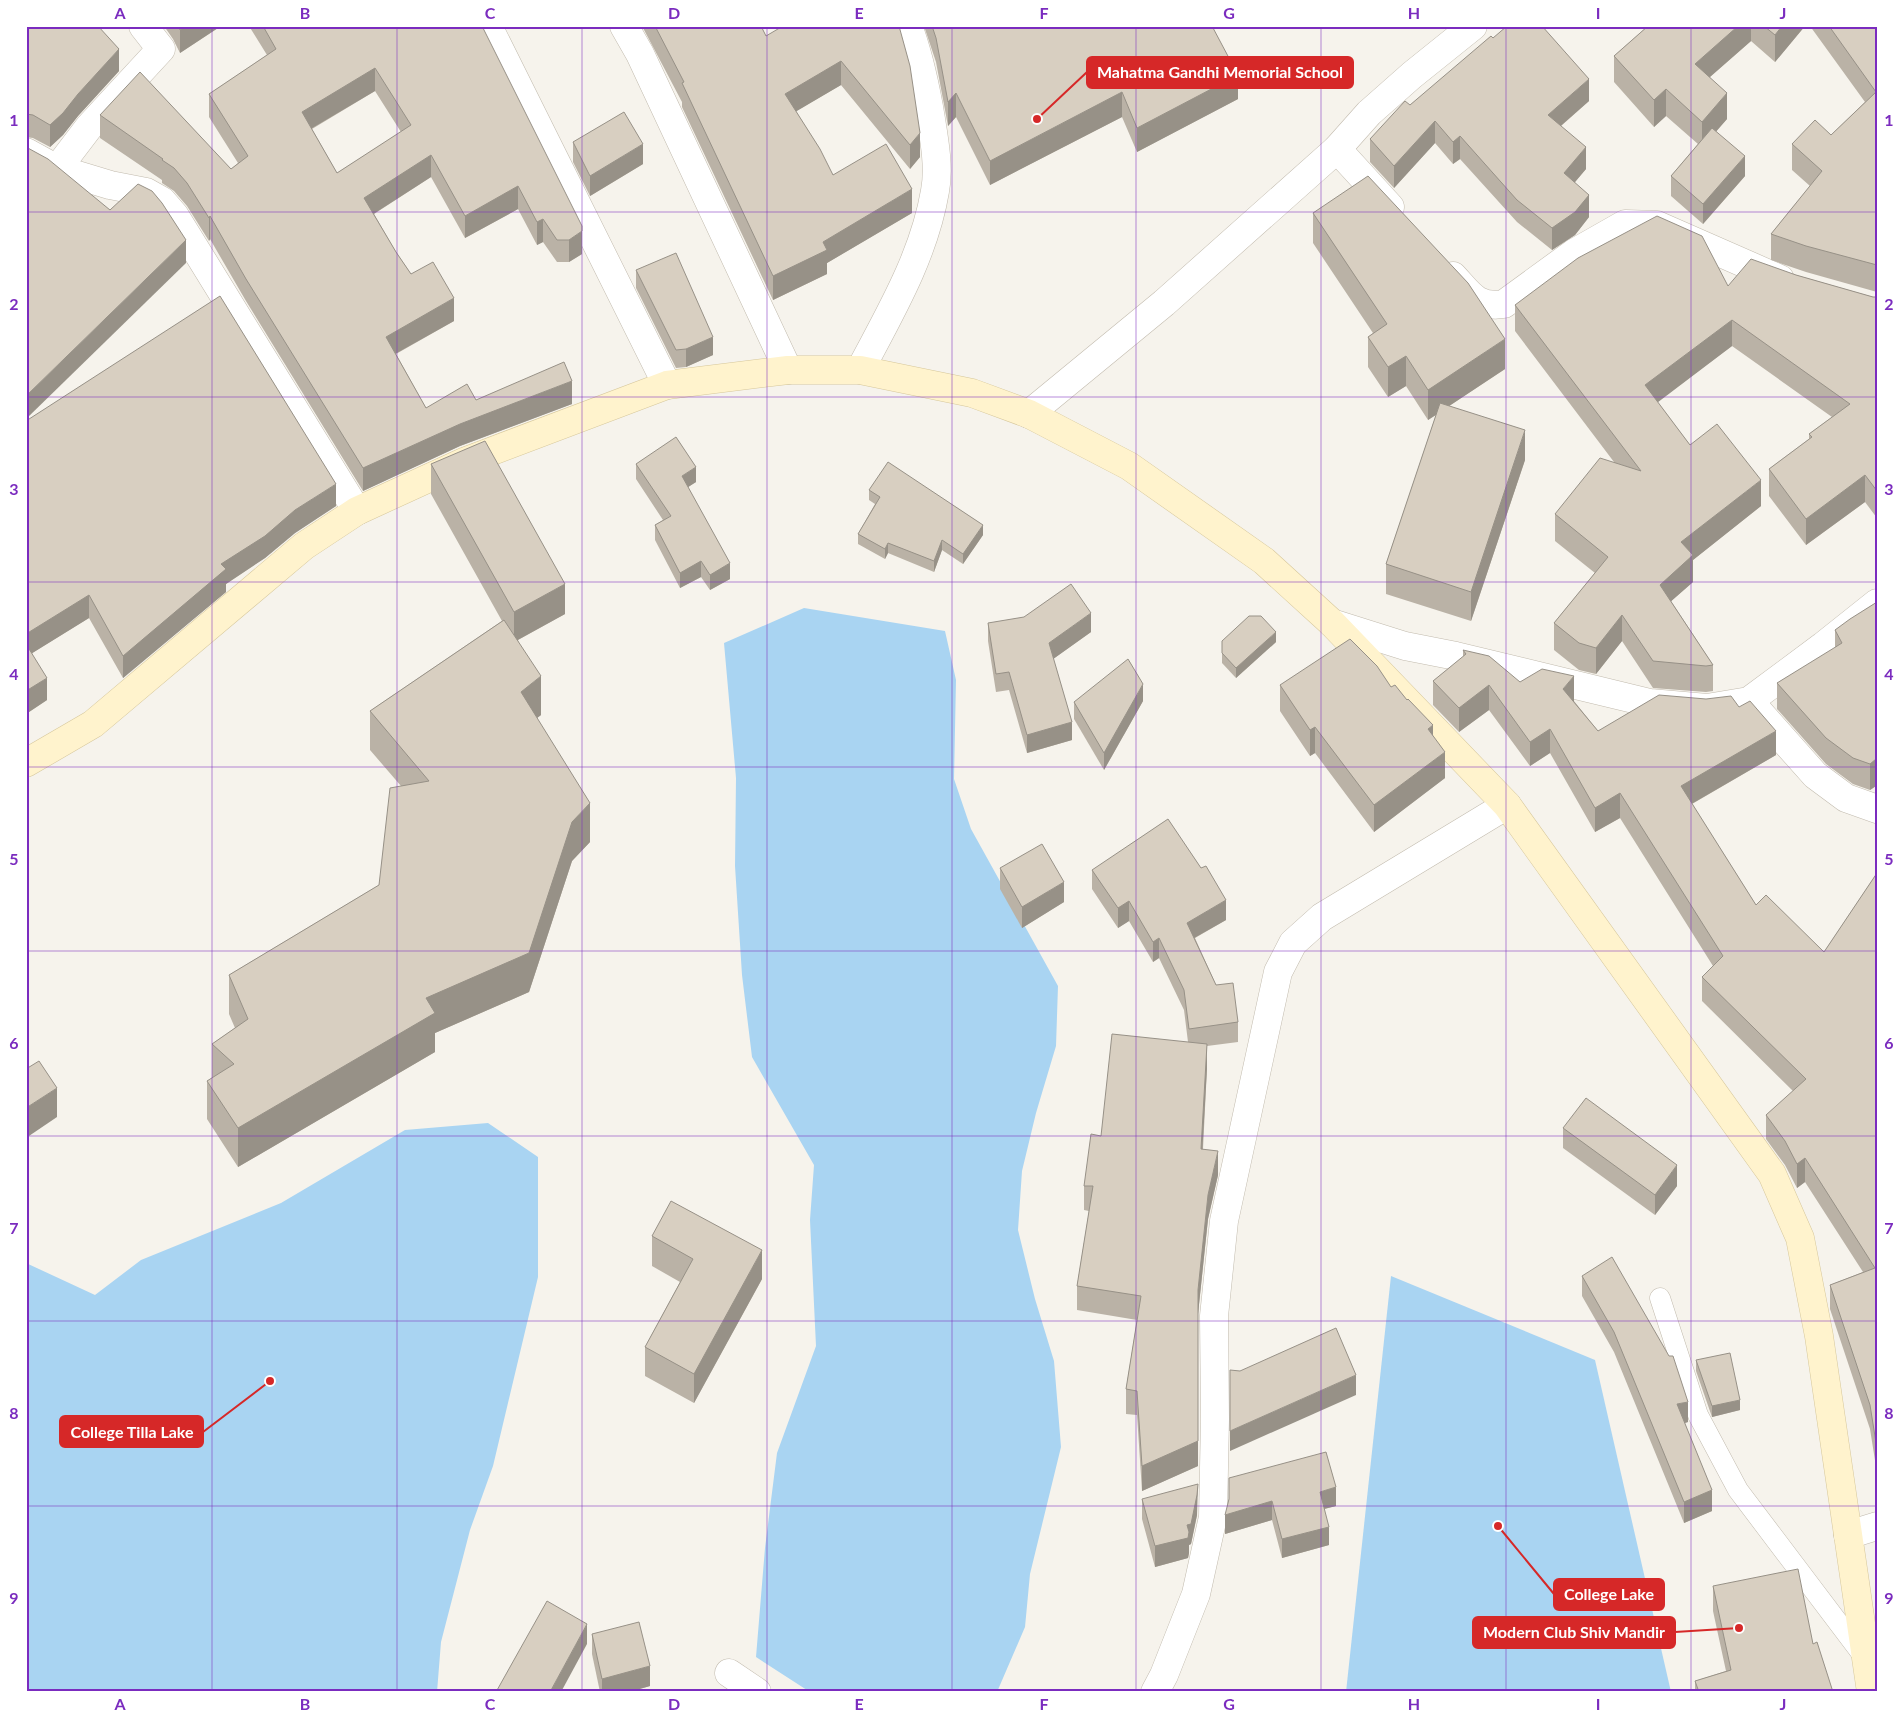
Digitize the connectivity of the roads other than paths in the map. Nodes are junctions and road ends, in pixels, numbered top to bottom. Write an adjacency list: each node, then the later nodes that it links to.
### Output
1 (143, 26): 8 (street)
2 (488, 26): 14 (street)
3 (624, 26): 12 (street)
4 (908, 26): 13 (street)
5 (1473, 26): 6 (street)
6 (1337, 149): 9 (street); 15 (street)
7 (26, 152): 8 (street)
8 (57, 169): 16 (street)
9 (1408, 228)
10 (1435, 256): 11 (street)
11 (1801, 287)
12 (788, 370): 13 (main road); 14 (main road)
13 (860, 370): 15 (main road)
14 (667, 386): 16 (main road)
15 (1029, 414): 18 (main road)
16 (357, 511): 20 (main road)
17 (1877, 603): 19 (street)
18 (1332, 623): 19 (street); 21 (main road)
19 (1749, 701): 22 (street)
20 (26, 763)
21 (1507, 805): 25 (main road); 29 (street)
22 (1877, 809)
23 (1660, 1298): 26 (lane)
24 (1877, 1526): 25 (street)
25 (1848, 1535): 26 (main road)
26 (1866, 1659): 30 (main road)
27 (729, 1673): 28 (street)
28 (757, 1692)
29 (1155, 1692)
30 (1871, 1692)

